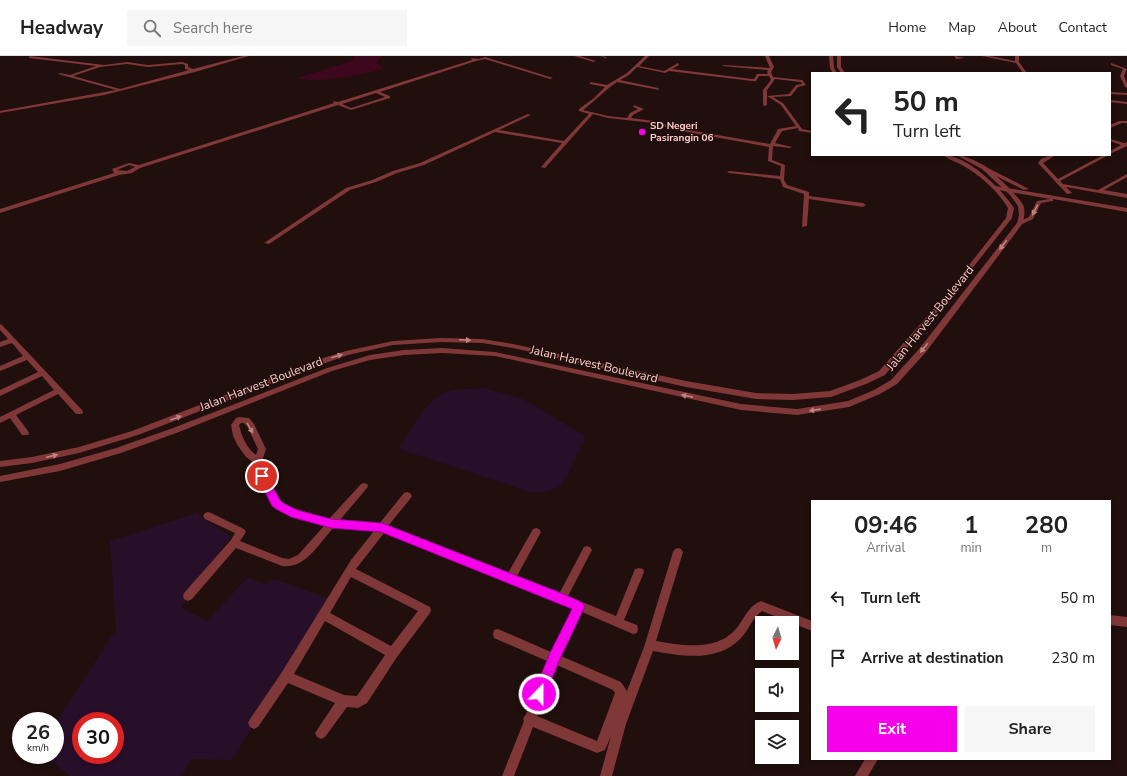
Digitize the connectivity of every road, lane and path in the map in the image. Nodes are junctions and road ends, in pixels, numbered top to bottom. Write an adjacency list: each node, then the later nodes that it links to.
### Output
1 (247, 56): 27 (street)
2 (576, 56): 17 (street)
3 (647, 56): 23 (street)
4 (767, 56): 25 (street)
5 (831, 56): 28 (street)
6 (839, 56): 29 (street)
7 (956, 56): 14 (street)
8 (984, 56): 16 (street)
9 (1002, 56): 16 (street)
10 (30, 57): 11 (street)
11 (39, 58): 15 (street); 18 (street)
12 (479, 58): 13 (street); 34 (street); 41 (street)
13 (497, 58)
14 (963, 58)
15 (48, 59): 19 (street); 22 (street)
16 (1017, 59): 30 (street)
17 (594, 60)
18 (25, 63)
19 (36, 63)
20 (678, 64): 26 (street)
21 (1112, 64): 38 (street)
22 (99, 66): 27 (street); 32 (street)
23 (635, 66): 26 (street); 35 (street)
24 (724, 66): 25 (street)
25 (771, 69): 33 (street)
26 (669, 70): 33 (street)
27 (194, 71): 40 (street)
28 (834, 72)
29 (842, 72)
30 (1024, 72)
31 (60, 74): 32 (street)
32 (71, 76): 40 (street)
33 (771, 76): 44 (street); 44 (street)
34 (549, 78)
35 (617, 81): 37 (street); 39 (street)
36 (591, 82): 37 (street)
37 (608, 86): 53 (street)
38 (1127, 87)
39 (658, 89)
40 (122, 90): 51 (street)
41 (373, 90): 46 (street); 46 (street)
42 (1111, 93): 43 (street)
43 (1127, 94)
44 (767, 96): 48 (street); 57 (street)
45 (1111, 101): 47 (street)
46 (334, 102): 73 (street)
47 (1127, 103)
48 (765, 105)
49 (634, 106): 55 (street)
50 (0, 108): 51 (street)
51 (6, 111): 52 (street)
52 (0, 112)
53 (592, 113): 55 (street); 64 (street)
54 (529, 115): 59 (street)
55 (628, 118): 62 (street)
56 (1127, 122): 58 (street)
57 (799, 127): 61 (street); 65 (street)
58 (1111, 127)
59 (494, 131): 64 (street); 97 (street)
60 (724, 131): 62 (street)
61 (811, 132)
62 (720, 137): 65 (street)
63 (1111, 140): 66 (street)
64 (564, 142): 74 (street)
65 (772, 145): 67 (street); 79 (street)
66 (1126, 145): 68 (street)
67 (790, 147)
68 (1111, 152)
69 (947, 156): 82 (street, Jalan Harvest Boulevard)
70 (960, 156): 75 (street)
71 (1052, 156): 80 (street)
72 (1105, 156): 80 (street)
73 (136, 166): 76 (street); 76 (street)
74 (543, 166)
75 (984, 168): 83 (street); 86 (street)
76 (117, 172): 91 (street); 93 (street)
77 (729, 172): 79 (street)
78 (1127, 175): 84 (street)
79 (782, 178): 88 (street)
80 (1057, 181): 81 (street)
81 (1062, 186): 84 (street); 85 (street)
82 (997, 190): 83 (street); 98 (street, Jalan Harvest Boulevard)
83 (1010, 191): 86 (street); 89 (street); 95 (street)
84 (1099, 191): 87 (street)
85 (1069, 193)
86 (1038, 194): 92 (street)
87 (1127, 196)
88 (807, 197): 90 (street); 96 (street)
89 (1051, 200): 94 (street); 95 (street, Jalan Harvest Boulevard, one-way to 95)
90 (863, 205)
91 (0, 207)
92 (1127, 210)
93 (0, 212)
94 (1127, 214)
95 (1020, 223): 99 (street, Jalan Harvest Boulevard, one-way to 99)
96 (804, 226)
97 (267, 243)
98 (960, 279): 99 (street); 104 (street, Jalan Harvest Boulevard, one-way to 98)
99 (974, 283): 106 (street, Jalan Harvest Boulevard, one-way to 106)
100 (0, 326): 101 (street)
101 (12, 340): 102 (street); 103 (street)
102 (0, 345)
103 (27, 357): 105 (street); 107 (street)
104 (317, 363): 106 (street); 116 (street, Jalan Harvest Boulevard, one-way to 104)
105 (0, 369)
106 (321, 372): 110 (street, Jalan Harvest Boulevard)
107 (43, 373): 108 (street); 109 (street)
108 (59, 392): 111 (street); 112 (street)
109 (0, 393)
110 (233, 408): 114 (street); 119 (street, Jalan Harvest Boulevard)
111 (79, 412)
112 (12, 415): 113 (street); 115 (street)
113 (0, 420)
114 (239, 420): 117 (street); 117 (street, one-way to 117)
115 (25, 433)
116 (32, 460): 118 (street, Jalan Harvest Boulevard); 119 (street)
117 (258, 461): 124 (street)
118 (0, 464)
119 (26, 475): 120 (street, Jalan Harvest Boulevard)
120 (0, 479)
121 (364, 486): 124 (street)
122 (407, 496): 125 (street)
123 (208, 516): 127 (street)
124 (331, 524): 125 (street); 127 (street)
125 (382, 528): 130 (street); 132 (street)
126 (536, 532): 132 (street)
127 (234, 543): 133 (street)
128 (588, 550): 134 (street)
129 (678, 552): 143 (street)
130 (350, 571): 136 (street); 144 (street)
131 (639, 572): 139 (street)
132 (510, 579): 134 (street)
133 (188, 596)
134 (562, 598): 135 (street)
135 (579, 606): 139 (street); 145 (street)
136 (324, 615): 144 (street); 146 (street)
137 (1111, 620): 138 (street)
138 (1127, 622)
139 (618, 623): 141 (street)
140 (811, 626): 143 (street)
141 (633, 629)
142 (498, 634): 145 (street)
143 (650, 645): 153 (street)
144 (393, 653): 147 (street)
145 (554, 658): 148 (street); 148 (street)
146 (286, 676): 147 (street); 149 (street)
147 (344, 701): 150 (street)
148 (529, 719): 152 (street)
149 (254, 723)
150 (321, 733)
151 (871, 760): 154 (street)
152 (508, 776)
153 (606, 776)
154 (861, 776)

